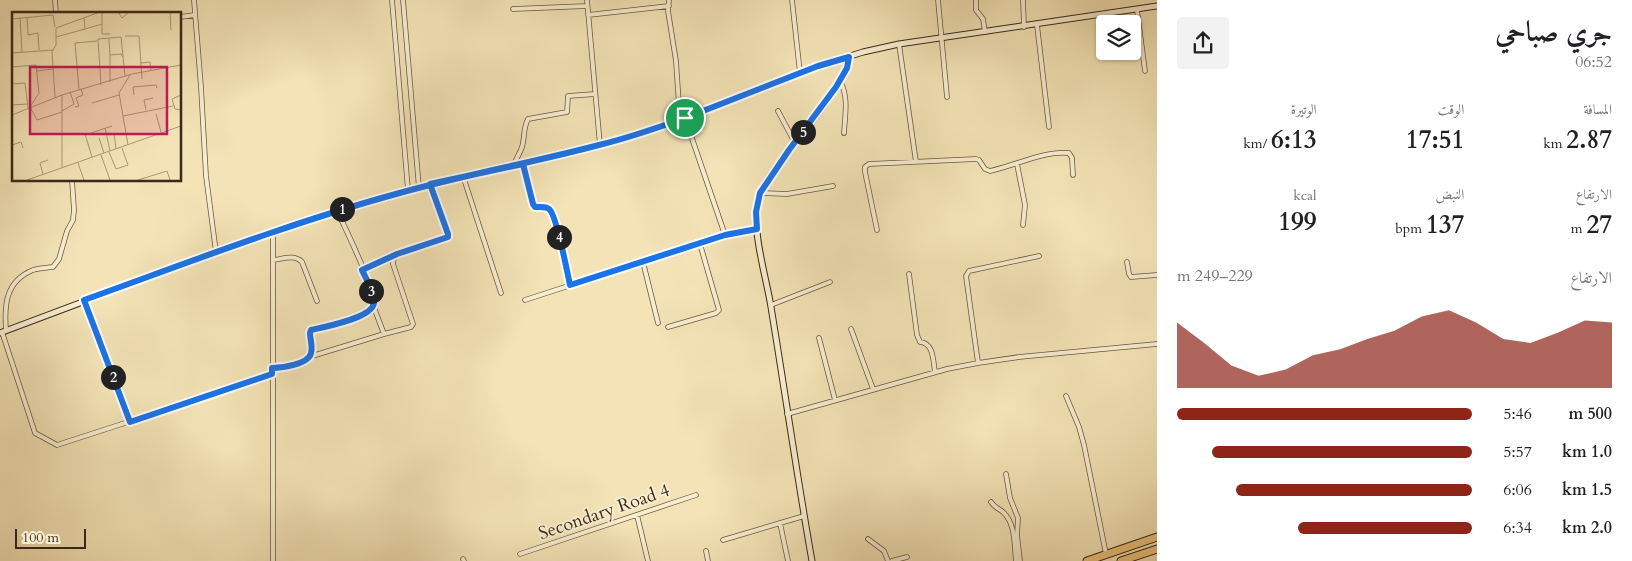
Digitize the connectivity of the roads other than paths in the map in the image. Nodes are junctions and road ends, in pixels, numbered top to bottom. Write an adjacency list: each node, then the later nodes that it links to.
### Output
1 (194, 0): 15 (street)
2 (392, 0): 45 (street)
3 (403, 0): 44 (street)
4 (587, 0): 10 (street)
5 (669, 0): 11 (street)
6 (792, 0): 25 (street)
7 (938, 0): 21 (street)
8 (976, 0): 20 (street)
9 (1023, 0): 19 (street)
10 (587, 6): 13 (street); 16 (street)
11 (668, 6): 16 (street); 30 (street)
12 (1157, 6): 14 (street)
13 (513, 9)
14 (1137, 10): 18 (street); 24 (street)
15 (195, 15): 17 (street); 54 (street)
16 (588, 15): 27 (street)
17 (181, 17)
18 (1037, 25): 19 (street); 31 (street)
19 (1024, 27): 20 (street)
20 (985, 32): 21 (street)
21 (941, 38): 22 (street); 28 (street)
22 (899, 44): 23 (street); 35 (street)
23 (849, 57): 25 (street); 26 (street)
24 (1145, 71)
25 (800, 73): 30 (street)
26 (840, 81): 32 (street); 33 (street)
27 (595, 94): 34 (street); 38 (street)
28 (947, 97)
29 (778, 111): 33 (street)
30 (683, 119): 34 (street); 52 (street)
31 (1049, 127)
32 (844, 132)
33 (795, 143): 46 (street)
34 (600, 145): 36 (street)
35 (916, 162): 37 (street); 50 (street)
36 (523, 164): 38 (street); 64 (street)
37 (1017, 164): 39 (street); 48 (street)
38 (514, 166): 40 (street)
39 (1073, 175)
40 (463, 176): 42 (street); 65 (street)
41 (72, 181): 74 (street)
42 (430, 184): 44 (street); 56 (street)
43 (832, 186): 46 (street)
44 (419, 188): 45 (street)
45 (408, 190): 47 (street)
46 (760, 193): 49 (street)
47 (336, 211): 51 (street); 60 (street)
48 (1023, 225)
49 (757, 229): 52 (street); 70 (street)
50 (878, 230)
51 (273, 232): 54 (street); 57 (street)
52 (725, 235): 53 (street)
53 (700, 244): 58 (street); 72 (street)
54 (216, 252): 66 (street)
55 (1039, 256): 79 (street)
56 (394, 257): 60 (street); 75 (street)
57 (273, 260): 68 (street); 80 (street)
58 (643, 262): 64 (street); 71 (street)
59 (1127, 262): 62 (street)
60 (362, 270): 69 (street)
61 (909, 274): 81 (street)
62 (1157, 275)
63 (830, 282): 70 (street)
64 (570, 285): 67 (street)
65 (501, 293)
66 (84, 300): 74 (street); 87 (street)
67 (525, 300)
68 (317, 301)
69 (374, 305): 75 (street); 78 (street)
70 (771, 306): 86 (street)
71 (658, 323)
72 (668, 327)
73 (851, 329): 83 (street)
74 (3, 332): 87 (street)
75 (384, 334): 78 (street)
76 (819, 338): 85 (street)
77 (1157, 344): 79 (street)
78 (309, 358): 80 (street)
79 (978, 363): 81 (street)
80 (272, 368): 82 (street)
81 (935, 372): 83 (street)
82 (272, 374): 87 (street); 102 (street)
83 (873, 390): 85 (street)
84 (1066, 396): 100 (street)
85 (835, 400): 86 (street)
86 (787, 414): 92 (street)
87 (130, 422)
88 (1006, 474): 109 (street)
89 (696, 495): 91 (street, Secondary Road 4)
90 (991, 502): 109 (street)
91 (638, 515): 99 (street, Secondary Road 4); 103 (street)
92 (804, 516): 93 (street); 106 (street)
93 (780, 523): 96 (street); 105 (street)
94 (1157, 537): 100 (highway)
95 (868, 539): 107 (street)
96 (723, 540)
97 (1157, 549): 111 (highway)
98 (706, 551): 104 (street)
99 (520, 554)
100 (1106, 554): 110 (highway)
101 (907, 557): 108 (street)
102 (273, 561)
103 (648, 561)
104 (708, 561)
105 (788, 561)
106 (812, 561)
107 (888, 561)
108 (892, 561)
109 (1018, 561)
110 (1087, 561)
111 (1121, 561)

